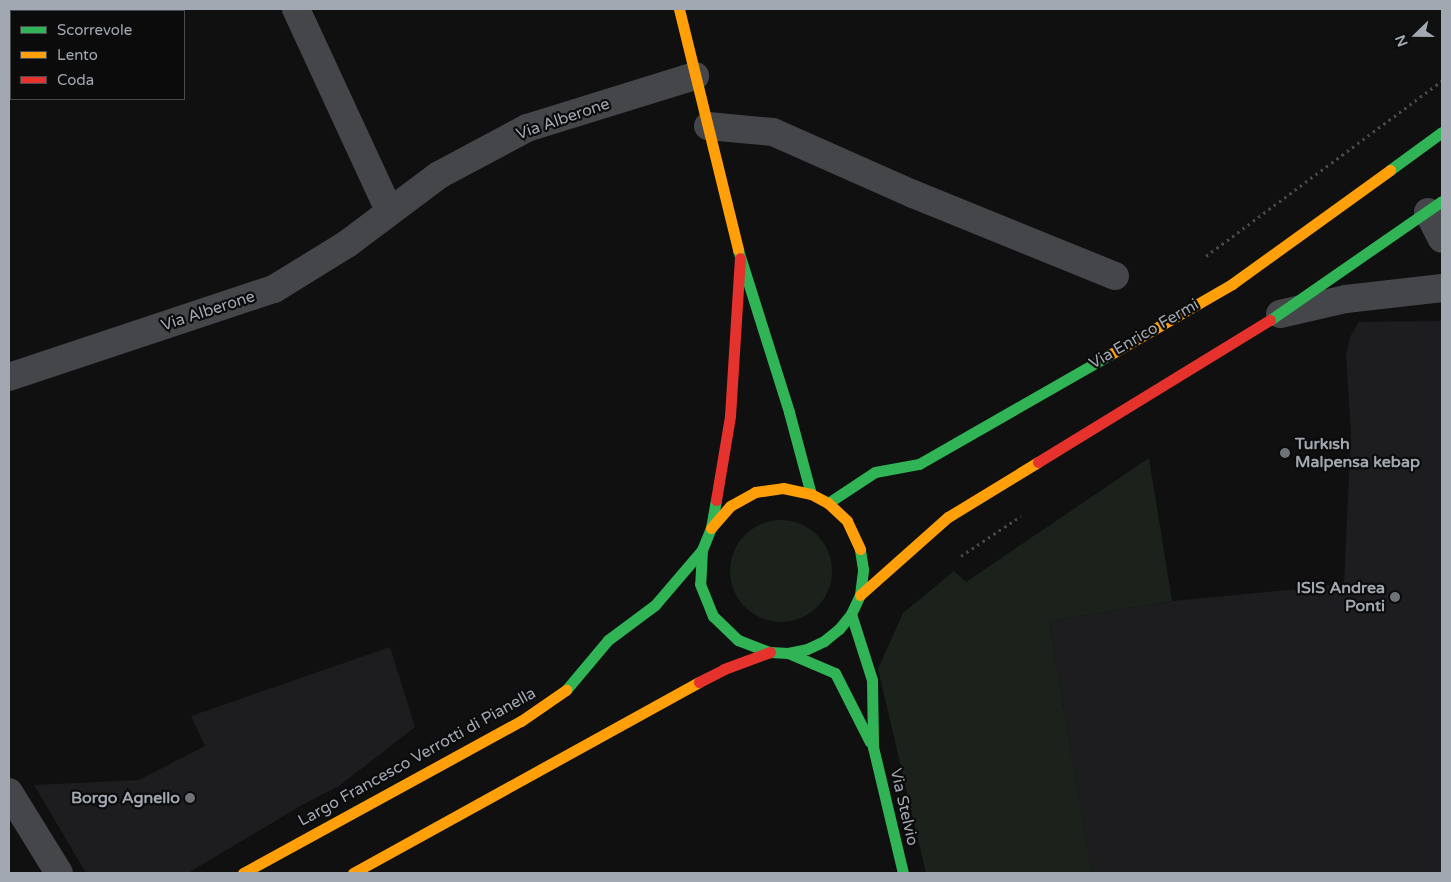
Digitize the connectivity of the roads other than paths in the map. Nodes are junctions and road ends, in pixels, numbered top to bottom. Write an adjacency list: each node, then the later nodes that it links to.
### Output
1 (296, 9): 7 (street)
2 (679, 9): 3 (main road, Largo Francesco Verrotti di Pianella)
3 (695, 76): 4 (main road, Largo Francesco Verrotti di Pianella); 7 (street, Via Alberone)
4 (708, 126): 9 (main road, Largo Francesco Verrotti di Pianella); 10 (street)
5 (1442, 132): 15 (main road, Via Enrico Fermi)
6 (1435, 206): 8 (street); 12 (main road)
7 (389, 210): 13 (street, Via Alberone)
8 (1442, 239)
9 (740, 258): 14 (main road, Largo Francesco Verrotti di Pianella); 16 (main road, Largo Francesco Verrotti di Pianella)
10 (1115, 276)
11 (1442, 288): 12 (street)
12 (1280, 314): 18 (main road)
13 (9, 377)
14 (811, 494): 15 (main road, Largo Francesco Verrotti di Pianella); 16 (main road, Largo Francesco Verrotti di Pianella)
15 (828, 503): 18 (main road, Largo Francesco Verrotti di Pianella)
16 (711, 528): 17 (main road, Largo Francesco Verrotti di Pianella)
17 (702, 550): 20 (main road, Largo Francesco Verrotti di Pianella); 25 (main road, Largo Francesco Verrotti di Pianella)
18 (860, 595): 19 (main road, Largo Francesco Verrotti di Pianella)
19 (851, 614): 21 (main road, Largo Francesco Verrotti di Pianella); 22 (main road, Via Stelvio)
20 (770, 652): 21 (main road, Largo Francesco Verrotti di Pianella); 26 (main road, Largo Francesco Verrotti di Pianella)
21 (788, 653): 22 (main road, Via Stelvio)
22 (873, 748): 27 (main road, Via Stelvio)
23 (9, 792): 24 (street)
24 (60, 873)
25 (242, 873)
26 (353, 873)
27 (902, 873)

